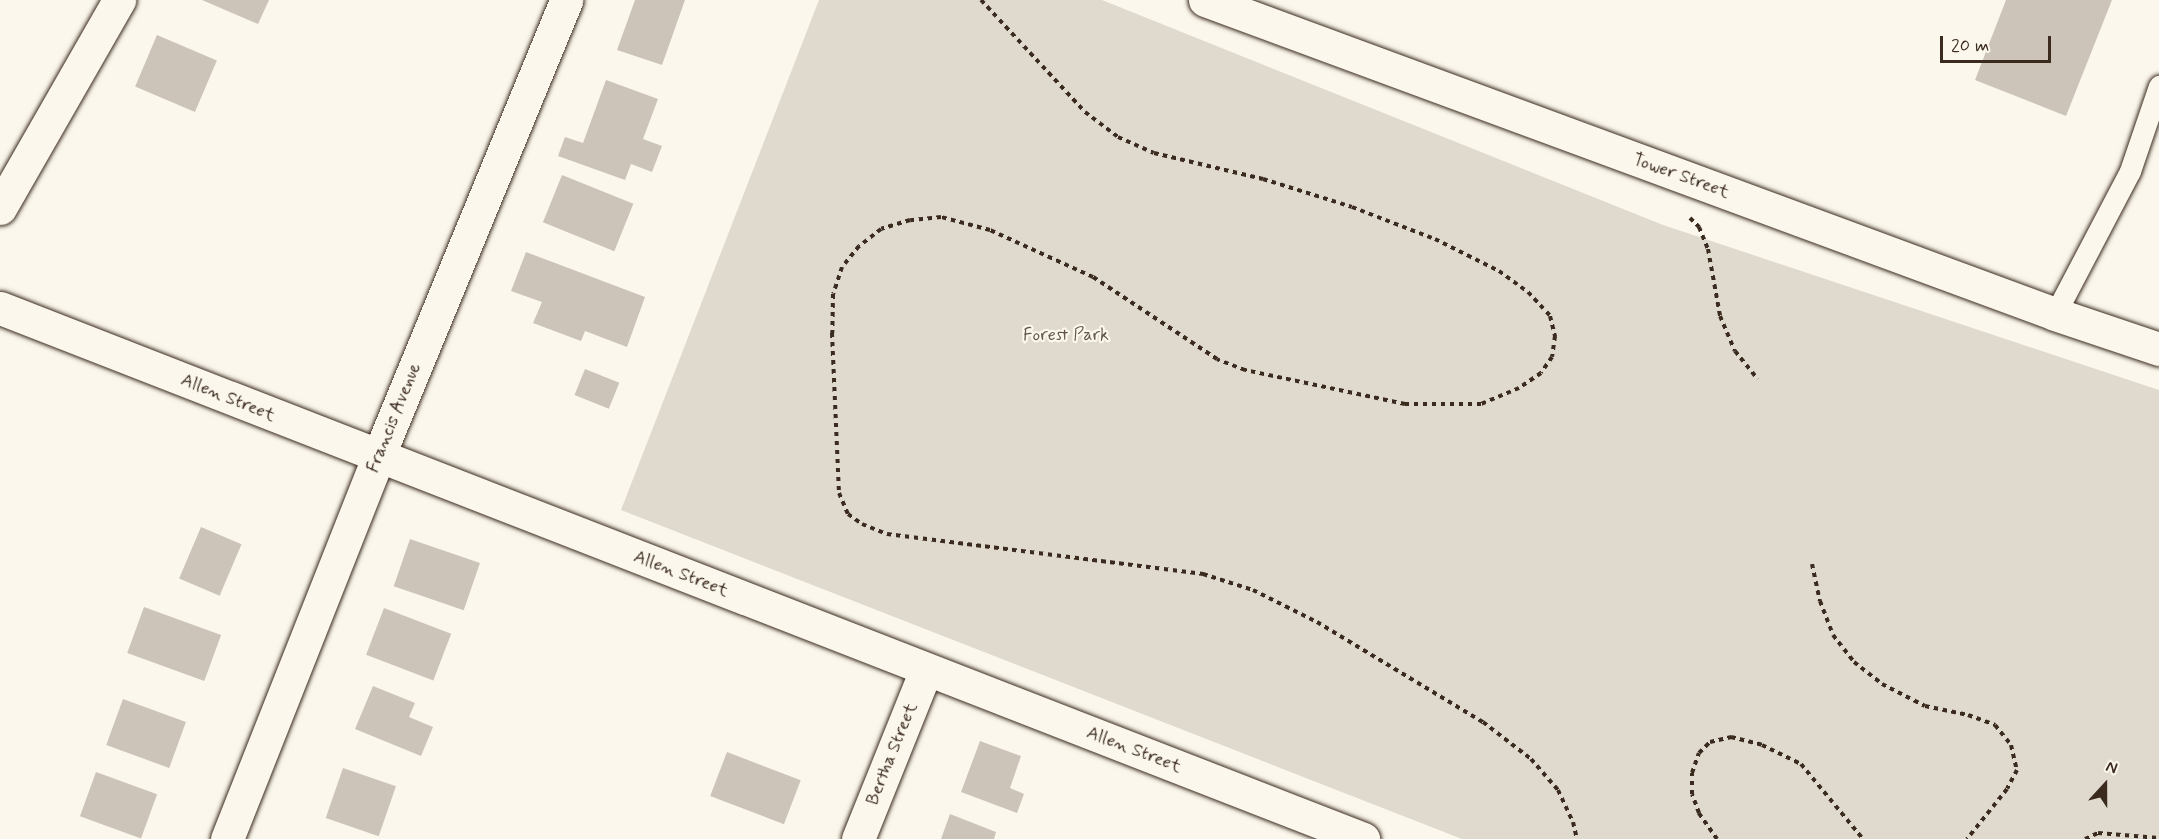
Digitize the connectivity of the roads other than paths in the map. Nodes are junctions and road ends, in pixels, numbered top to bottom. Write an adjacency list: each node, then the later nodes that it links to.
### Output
1 (119, 0): 5 (street)
2 (566, 0): 9 (street, Francis Avenue)
3 (1205, 0): 7 (street, Tower Street)
4 (2159, 86): 7 (lane)
5 (0, 208)
6 (0, 308): 9 (street, Allen Street)
7 (2055, 314): 8 (street, Tower Street)
8 (2159, 349)
9 (378, 457): 10 (street, Allen Street); 11 (street, Francis Avenue)
10 (926, 670): 12 (street, Bertha Street); 13 (street, Allen Street)
11 (227, 839)
12 (858, 839)
13 (1363, 839)

